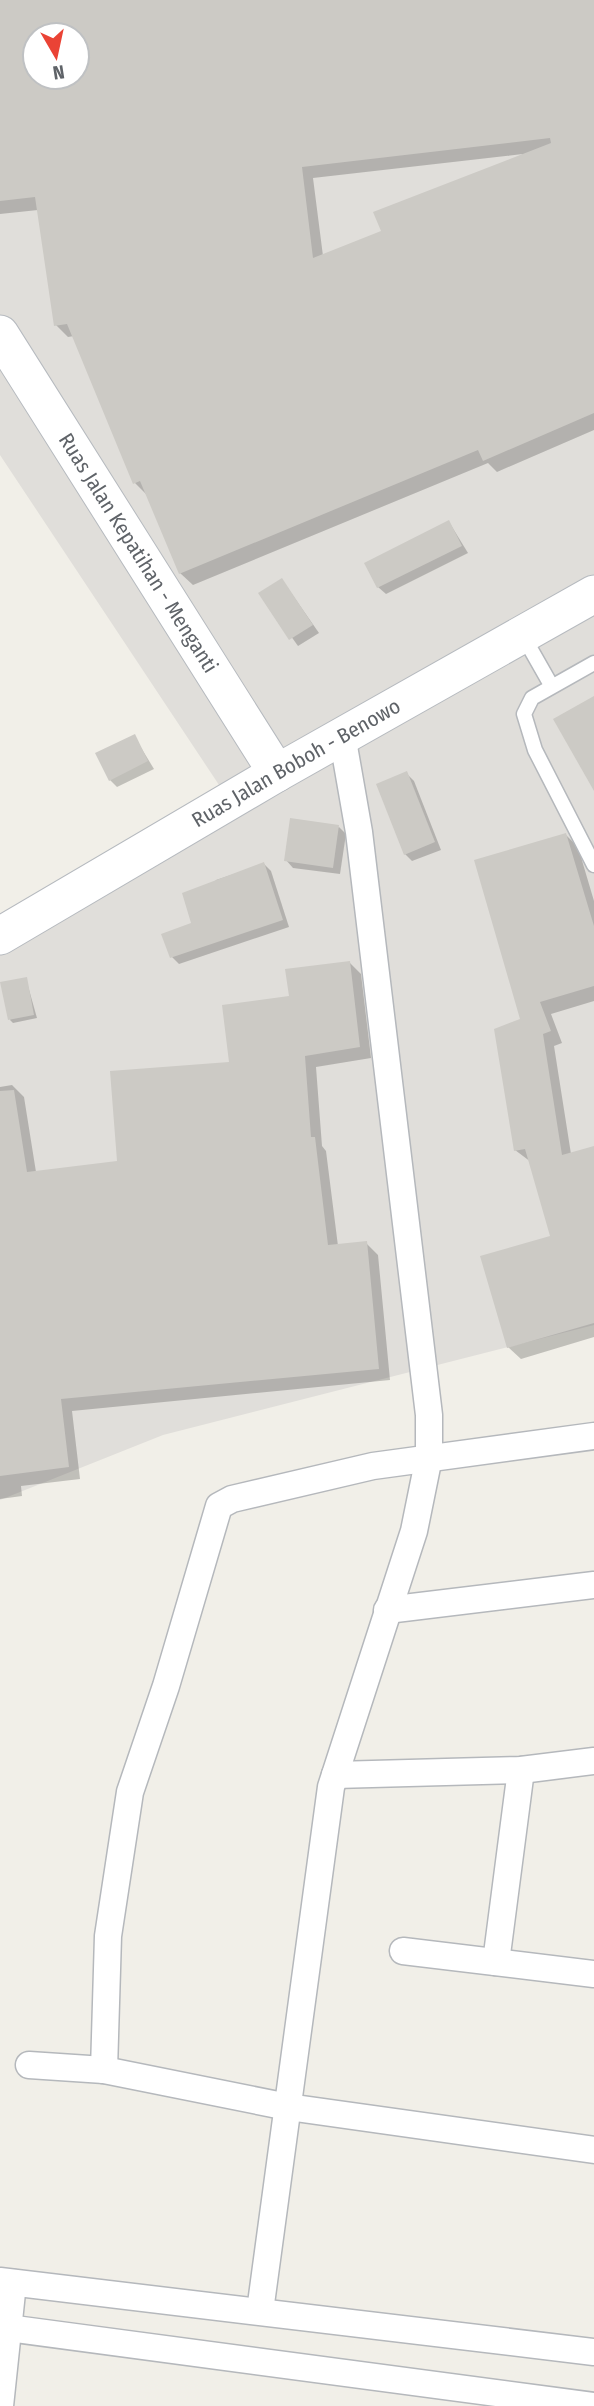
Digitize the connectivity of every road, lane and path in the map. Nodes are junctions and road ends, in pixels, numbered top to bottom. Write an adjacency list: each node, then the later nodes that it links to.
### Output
1 (0, 334): 7 (main road, Ruas Jalan Kepatihan - Menganti)
2 (594, 594): 3 (main road, Ruas Jalan Boboh - Benowo)
3 (522, 634): 5 (lane); 6 (main road, Ruas Jalan Boboh - Benowo)
4 (594, 663): 5 (lane)
5 (551, 685): 8 (lane)
6 (342, 735): 7 (main road, Ruas Jalan Boboh - Benowo); 11 (street)
7 (277, 773): 9 (main road, Ruas Jalan Boboh - Benowo)
8 (594, 865)
9 (0, 936)
10 (594, 1436): 11 (street)
11 (429, 1457): 13 (street); 21 (street)
12 (594, 1585): 13 (street)
13 (387, 1610): 16 (street)
14 (589, 1763): 15 (street)
15 (521, 1769): 16 (street); 18 (street)
16 (335, 1775): 22 (street)
17 (403, 1951): 18 (street)
18 (496, 1962): 19 (street)
19 (594, 1974)
20 (29, 2065): 21 (street)
21 (104, 2070): 22 (street)
22 (288, 2107): 23 (street); 25 (street)
23 (594, 2150)
24 (6, 2282): 25 (street); 26 (street)
25 (260, 2311): 27 (street)
26 (4, 2328): 28 (street); 29 (street)
27 (594, 2352)
28 (0, 2406)
29 (594, 2406)

